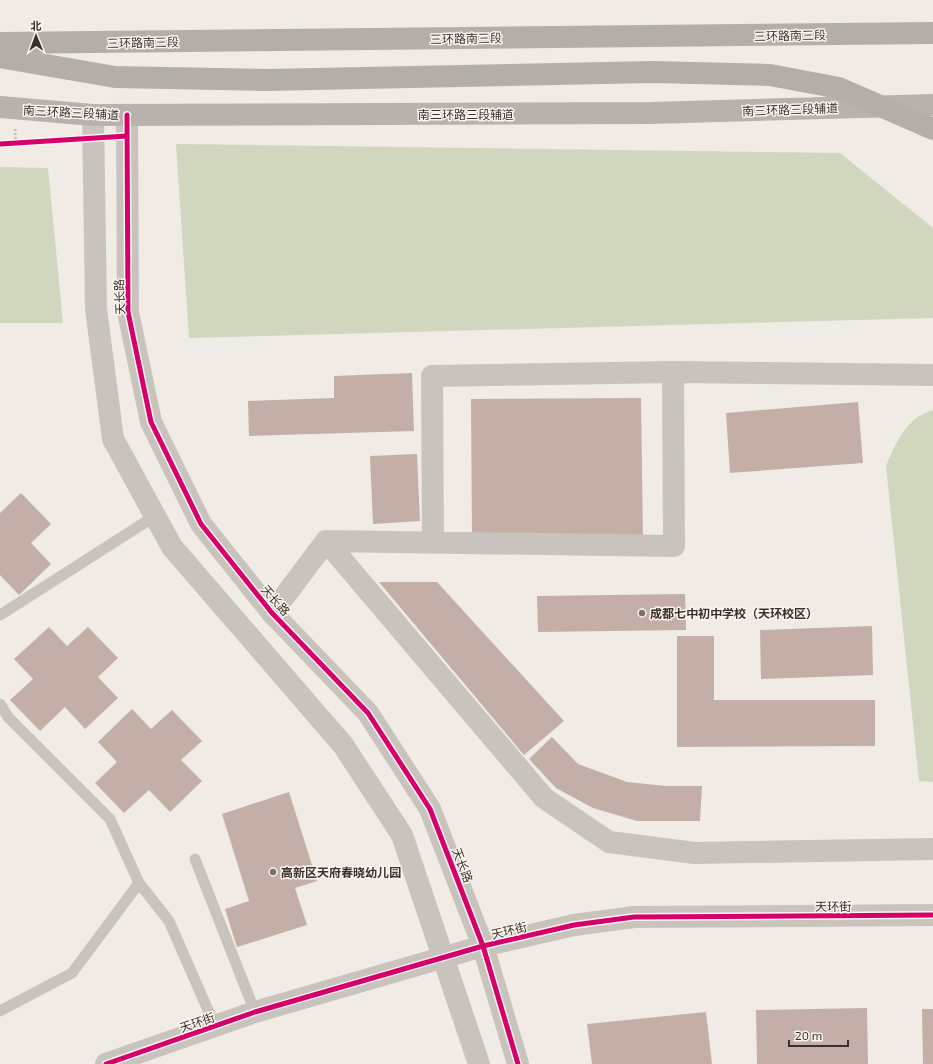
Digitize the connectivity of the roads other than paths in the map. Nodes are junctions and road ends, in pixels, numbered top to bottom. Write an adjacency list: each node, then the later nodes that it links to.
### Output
1 (933, 33): 2 (highway, 三环路南三段)
2 (0, 44)
3 (0, 57): 8 (highway)
4 (933, 105): 7 (main road, 南三环路三段辅道)
5 (0, 107): 6 (main road, 南三环路三段辅道)
6 (93, 115): 7 (main road, 南三环路三段辅道); 11 (street, 天长路)
7 (127, 115): 14 (street, 天长路)
8 (933, 130)
9 (673, 372): 10 (street); 13 (street); 13 (street)
10 (933, 375)
11 (155, 516): 15 (lane); 22 (street, 天长路)
12 (326, 541): 13 (street); 14 (street); 17 (street)
13 (433, 543)
14 (272, 613): 21 (street, 天长路)
15 (0, 615)
16 (0, 704): 19 (lane)
17 (933, 849)
18 (195, 859): 24 (lane)
19 (139, 883): 23 (lane); 25 (lane)
20 (933, 915): 21 (street, 天环街)
21 (483, 946): 22 (street, 天环街); 28 (street, 天长路)
22 (444, 957): 24 (street, 天环街); 27 (street, 天长路)
23 (0, 1011)
24 (255, 1012): 25 (street, 天环街)
25 (215, 1026): 26 (street, 天环街)
26 (106, 1064)
27 (479, 1064)
28 (518, 1064)

